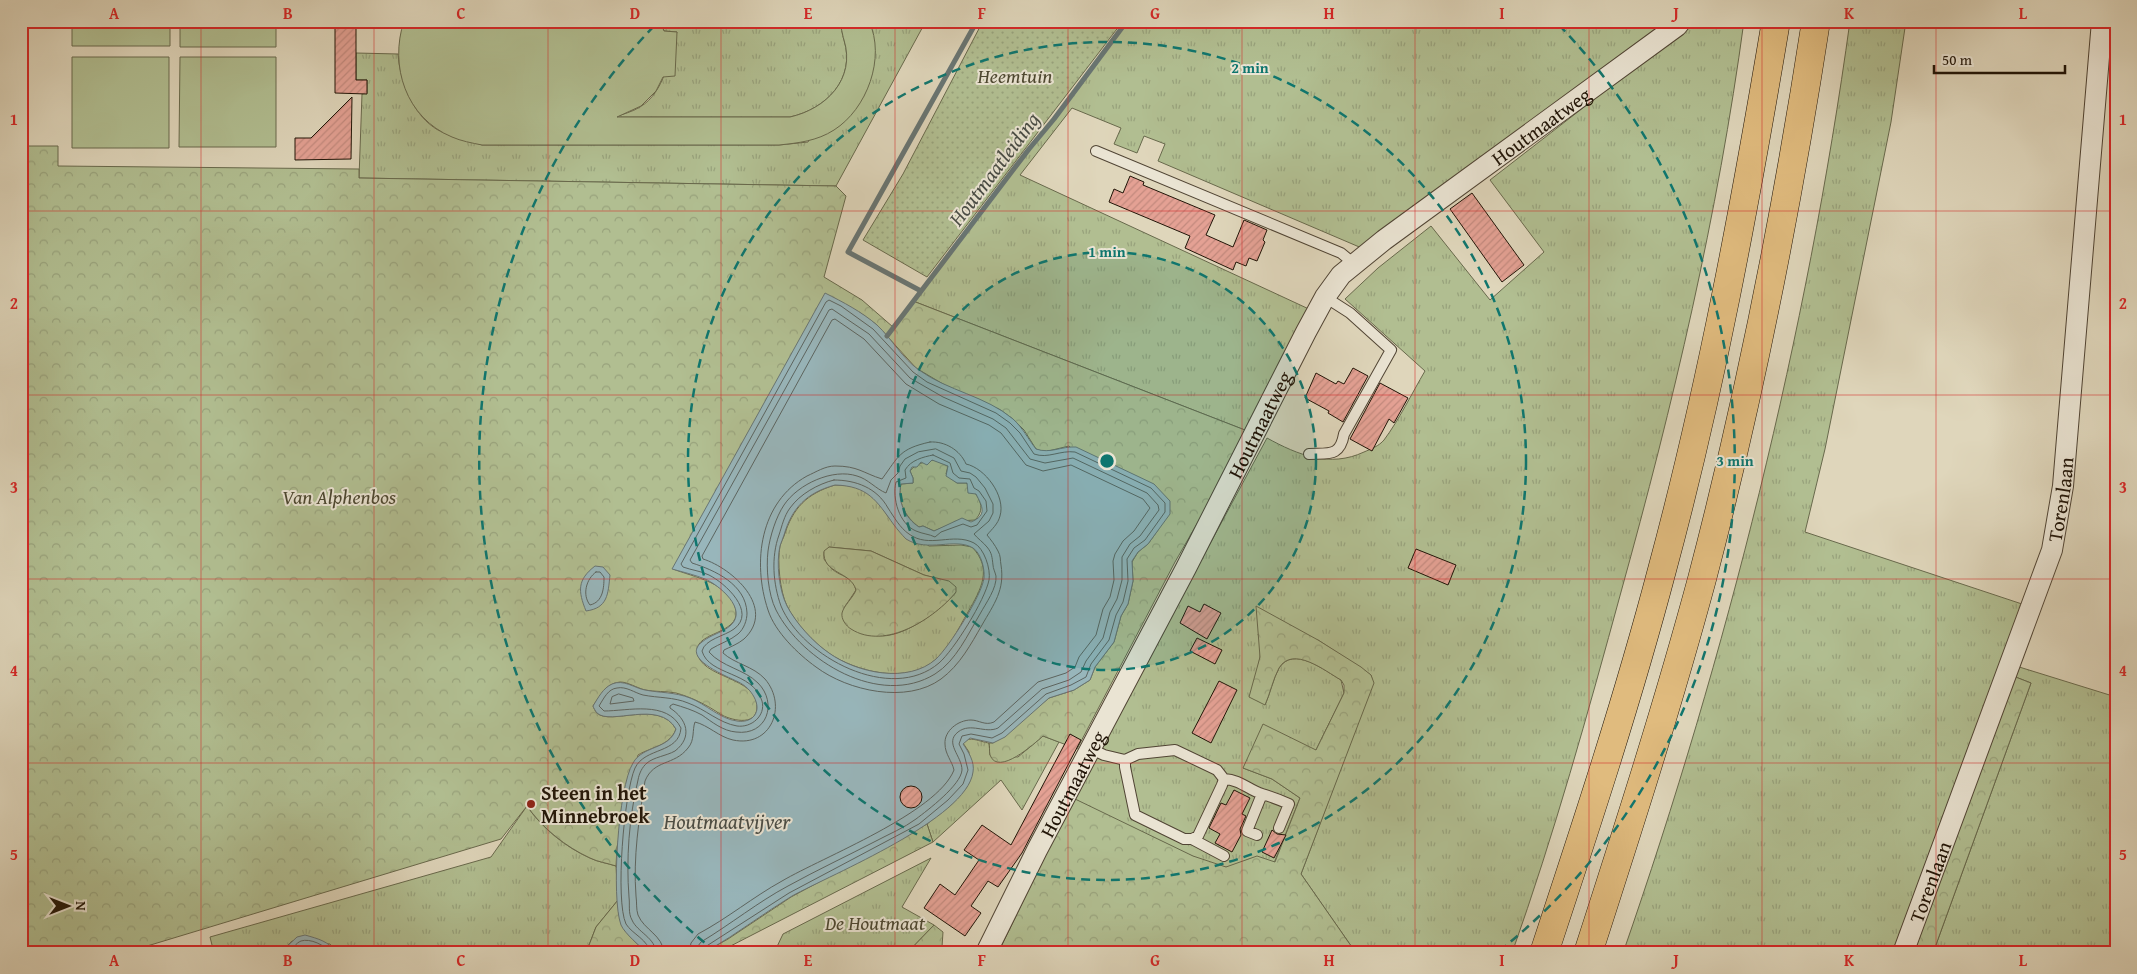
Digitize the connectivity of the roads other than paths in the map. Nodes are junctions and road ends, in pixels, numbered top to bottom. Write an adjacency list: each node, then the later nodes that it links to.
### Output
1 (1681, 21): 6 (street, Houtmaatweg)
2 (1776, 21): 18 (highway)
3 (1816, 21): 19 (highway)
4 (2102, 21): 20 (street, Torenlaan)
5 (1096, 151): 6 (lane)
6 (1352, 264): 7 (street, Houtmaatweg)
7 (1325, 297): 8 (lane); 9 (street, Houtmaatweg)
8 (1309, 454)
9 (1091, 749): 10 (lane); 17 (street, Houtmaatweg)
10 (1125, 760): 11 (lane); 15 (lane)
11 (1224, 779): 12 (lane); 15 (lane)
12 (1262, 794): 13 (lane); 14 (lane)
13 (1279, 828)
14 (1257, 836)
15 (1192, 839): 16 (lane)
16 (1224, 856)
17 (986, 953)
18 (1544, 953)
19 (1588, 953)
20 (1903, 953)

